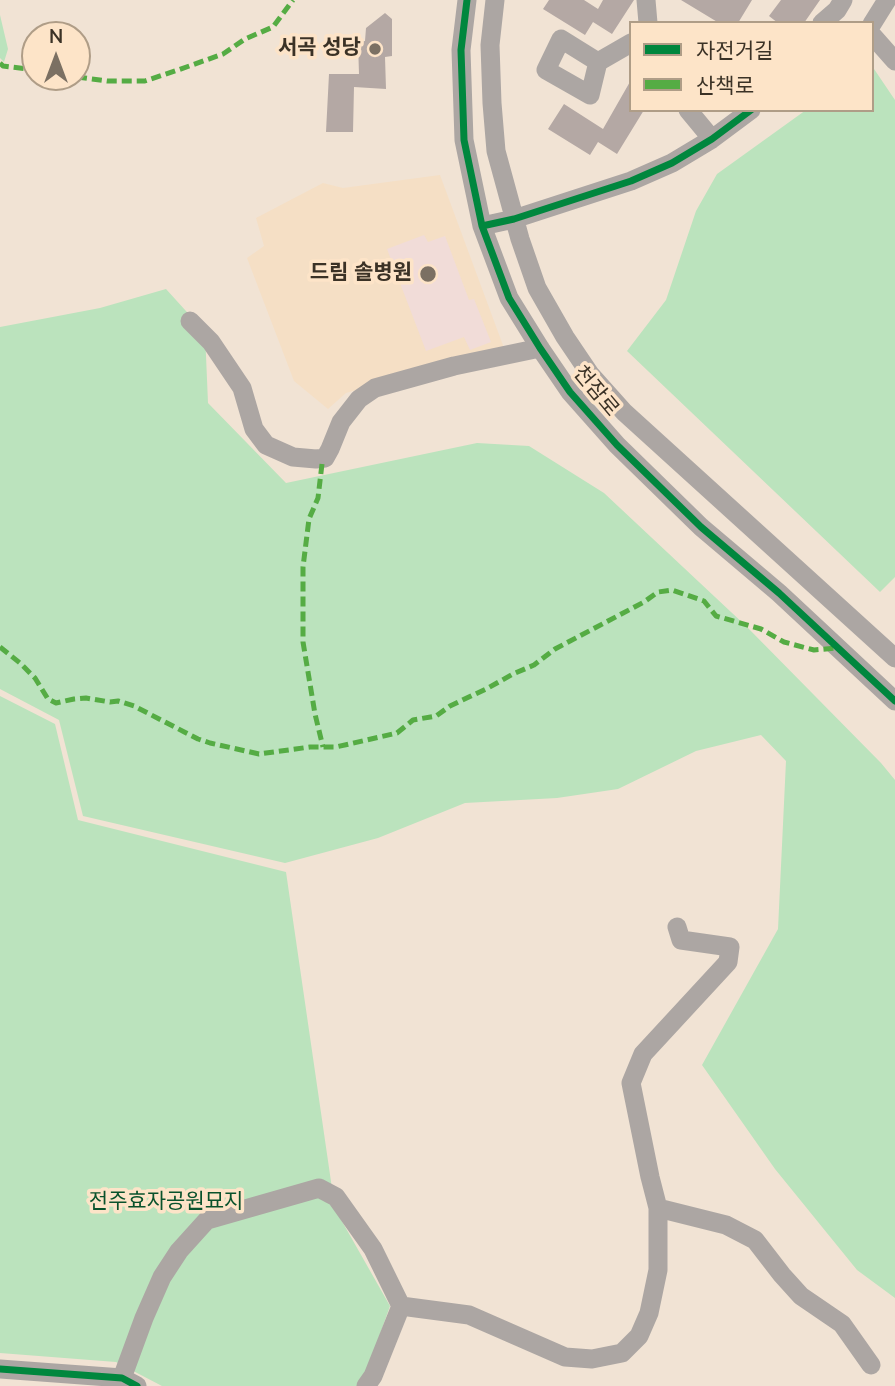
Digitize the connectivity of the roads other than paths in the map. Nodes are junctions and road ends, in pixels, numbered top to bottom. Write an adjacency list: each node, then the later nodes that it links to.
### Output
1 (467, 0): 17 (street, 천잠로)
2 (495, 0): 16 (street, 천잠로)
3 (646, 0): 6 (street)
4 (843, 0): 7 (street)
5 (887, 0): 8 (street)
6 (648, 21)
7 (824, 21)
8 (874, 21)
9 (874, 37): 11 (street)
10 (629, 44): 12 (street)
11 (895, 61)
12 (598, 62)
13 (690, 112): 15 (street)
14 (748, 112): 15 (street)
15 (712, 139): 16 (street)
16 (514, 219): 17 (street); 20 (street, 천잠로)
17 (482, 226): 19 (street, 천잠로)
18 (190, 321): 19 (street)
19 (540, 348): 21 (street, 천잠로)
20 (895, 658)
21 (895, 701)
22 (677, 927): 23 (street)
23 (659, 1208): 24 (street); 25 (street)
24 (401, 1306): 27 (street); 28 (street)
25 (871, 1365)
26 (0, 1369): 27 (street)
27 (129, 1382)
28 (366, 1386)

